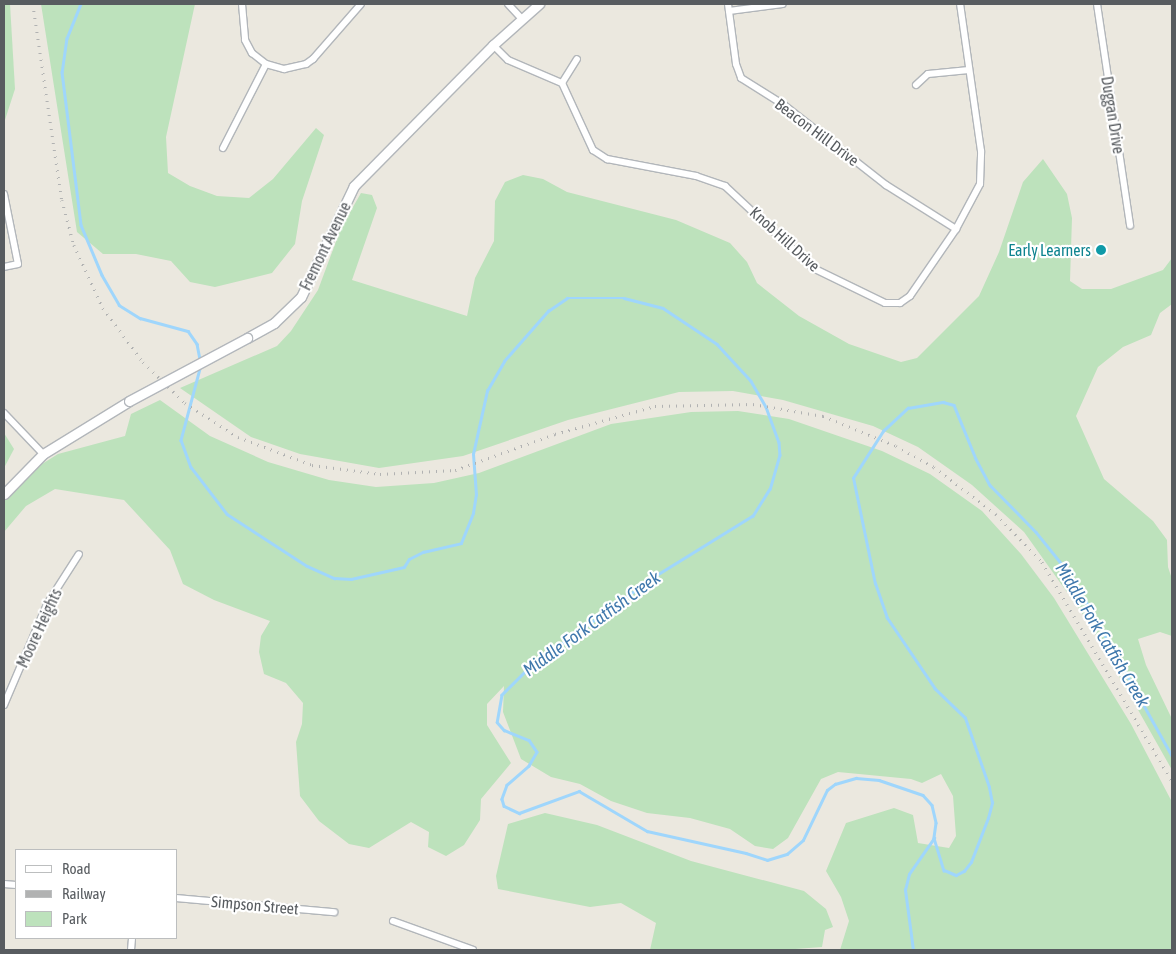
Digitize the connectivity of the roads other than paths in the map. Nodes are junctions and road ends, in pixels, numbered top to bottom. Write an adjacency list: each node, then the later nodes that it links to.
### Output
1 (242, 4): 12 (street)
2 (361, 4): 12 (street)
3 (508, 4): 9 (street)
4 (538, 4): 9 (main road, Fremont Avenue)
5 (783, 4): 8 (street)
6 (960, 4): 13 (street, Knob Hill Drive)
7 (1096, 4): 18 (street, Duggan Drive)
8 (728, 7): 19 (street, Beacon Hill Drive)
9 (522, 19): 10 (main road, Fremont Avenue)
10 (493, 45): 14 (street); 22 (main road, Fremont Avenue, bridge)
11 (577, 59): 14 (street)
12 (266, 64): 16 (street)
13 (969, 70): 15 (street); 19 (street, Knob Hill Drive)
14 (562, 83): 19 (street, Knob Hill Drive)
15 (916, 85)
16 (223, 148)
17 (4, 194): 20 (street)
18 (1130, 226)
19 (956, 228)
20 (4, 267)
21 (4, 412): 22 (street)
22 (43, 454): 23 (main road, Fremont Avenue)
23 (4, 494)
24 (78, 554): 25 (street, Moore Heights)
25 (4, 705)
26 (178, 898): 27 (street, Simpson Street)
27 (334, 912)
28 (393, 921): 29 (street)
29 (473, 950)

